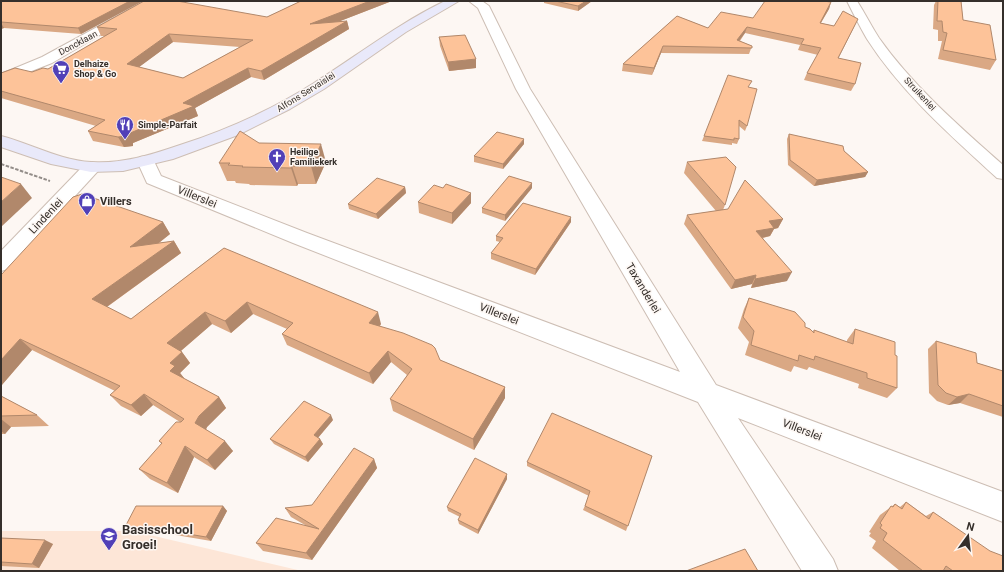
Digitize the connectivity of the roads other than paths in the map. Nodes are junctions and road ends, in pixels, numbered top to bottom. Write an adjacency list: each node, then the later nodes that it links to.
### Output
1 (153, 1): 5 (street, Doncklaan)
2 (454, 1): 7 (street, Alfons Servaislei)
3 (474, 1): 11 (street, Taxanderlei)
4 (852, 1): 9 (street, Struikenlei)
5 (1, 80)
6 (1, 142): 8 (street)
7 (146, 161): 8 (street); 11 (street, Villerslei)
8 (92, 167): 10 (street, Lindenlei)
9 (1002, 173)
10 (1, 264)
11 (706, 392): 12 (street, Villerslei); 13 (street, Taxanderlei)
12 (1003, 507)
13 (821, 571)

